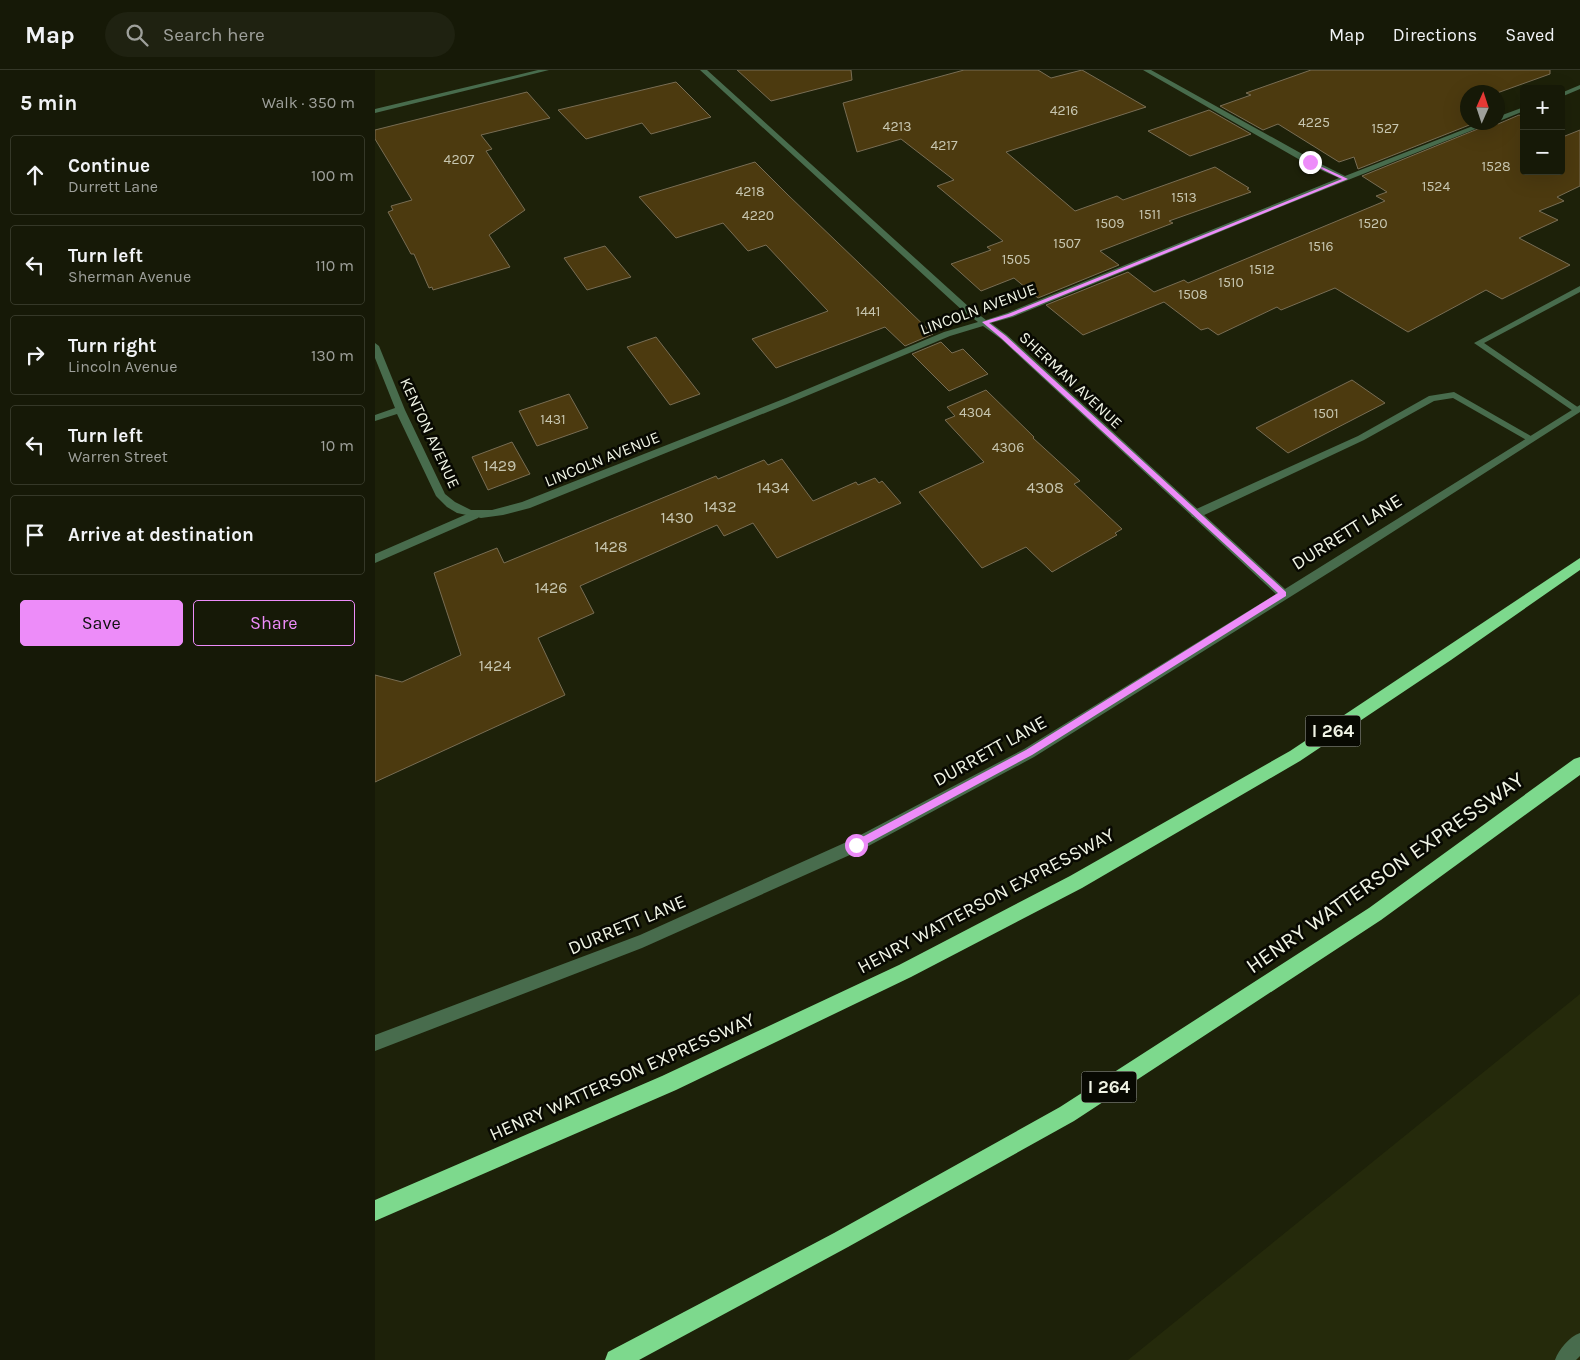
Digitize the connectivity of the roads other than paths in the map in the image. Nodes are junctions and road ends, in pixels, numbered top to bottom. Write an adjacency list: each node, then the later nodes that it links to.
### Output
1 (546, 70): 6 (street)
2 (703, 70): 12 (street, SHERMAN AVENUE)
3 (1146, 70): 10 (street)
4 (1580, 88): 5 (street)
5 (1565, 94)
6 (375, 111)
7 (1520, 111): 8 (street)
8 (1505, 117)
9 (1470, 130): 10 (street, LINCOLN AVENUE)
10 (1346, 179): 12 (street, LINCOLN AVENUE)
11 (1580, 289): 14 (street)
12 (985, 322): 18 (street, SHERMAN AVENUE); 19 (street, LINCOLN AVENUE)
13 (375, 346): 15 (street, KENTON AVENUE)
14 (1578, 409): 17 (street, DURRETT LANE)
15 (400, 410): 16 (street); 19 (street, KENTON AVENUE)
16 (375, 418)
17 (1531, 439): 18 (street); 22 (street, DURRETT LANE)
18 (1196, 514): 22 (street, SHERMAN AVENUE)
19 (474, 515): 20 (street)
20 (375, 559)
21 (1580, 563): 25 (highway, HENRY WATTERSON EXPRESSWAY / I 264)
22 (1283, 594): 24 (street, DURRETT LANE)
23 (1578, 768): 27 (highway, HENRY WATTERSON EXPRESSWAY / I 264)
24 (375, 1043)
25 (375, 1211)
26 (1580, 1342): 28 (street)
27 (616, 1360)
28 (1564, 1360)

